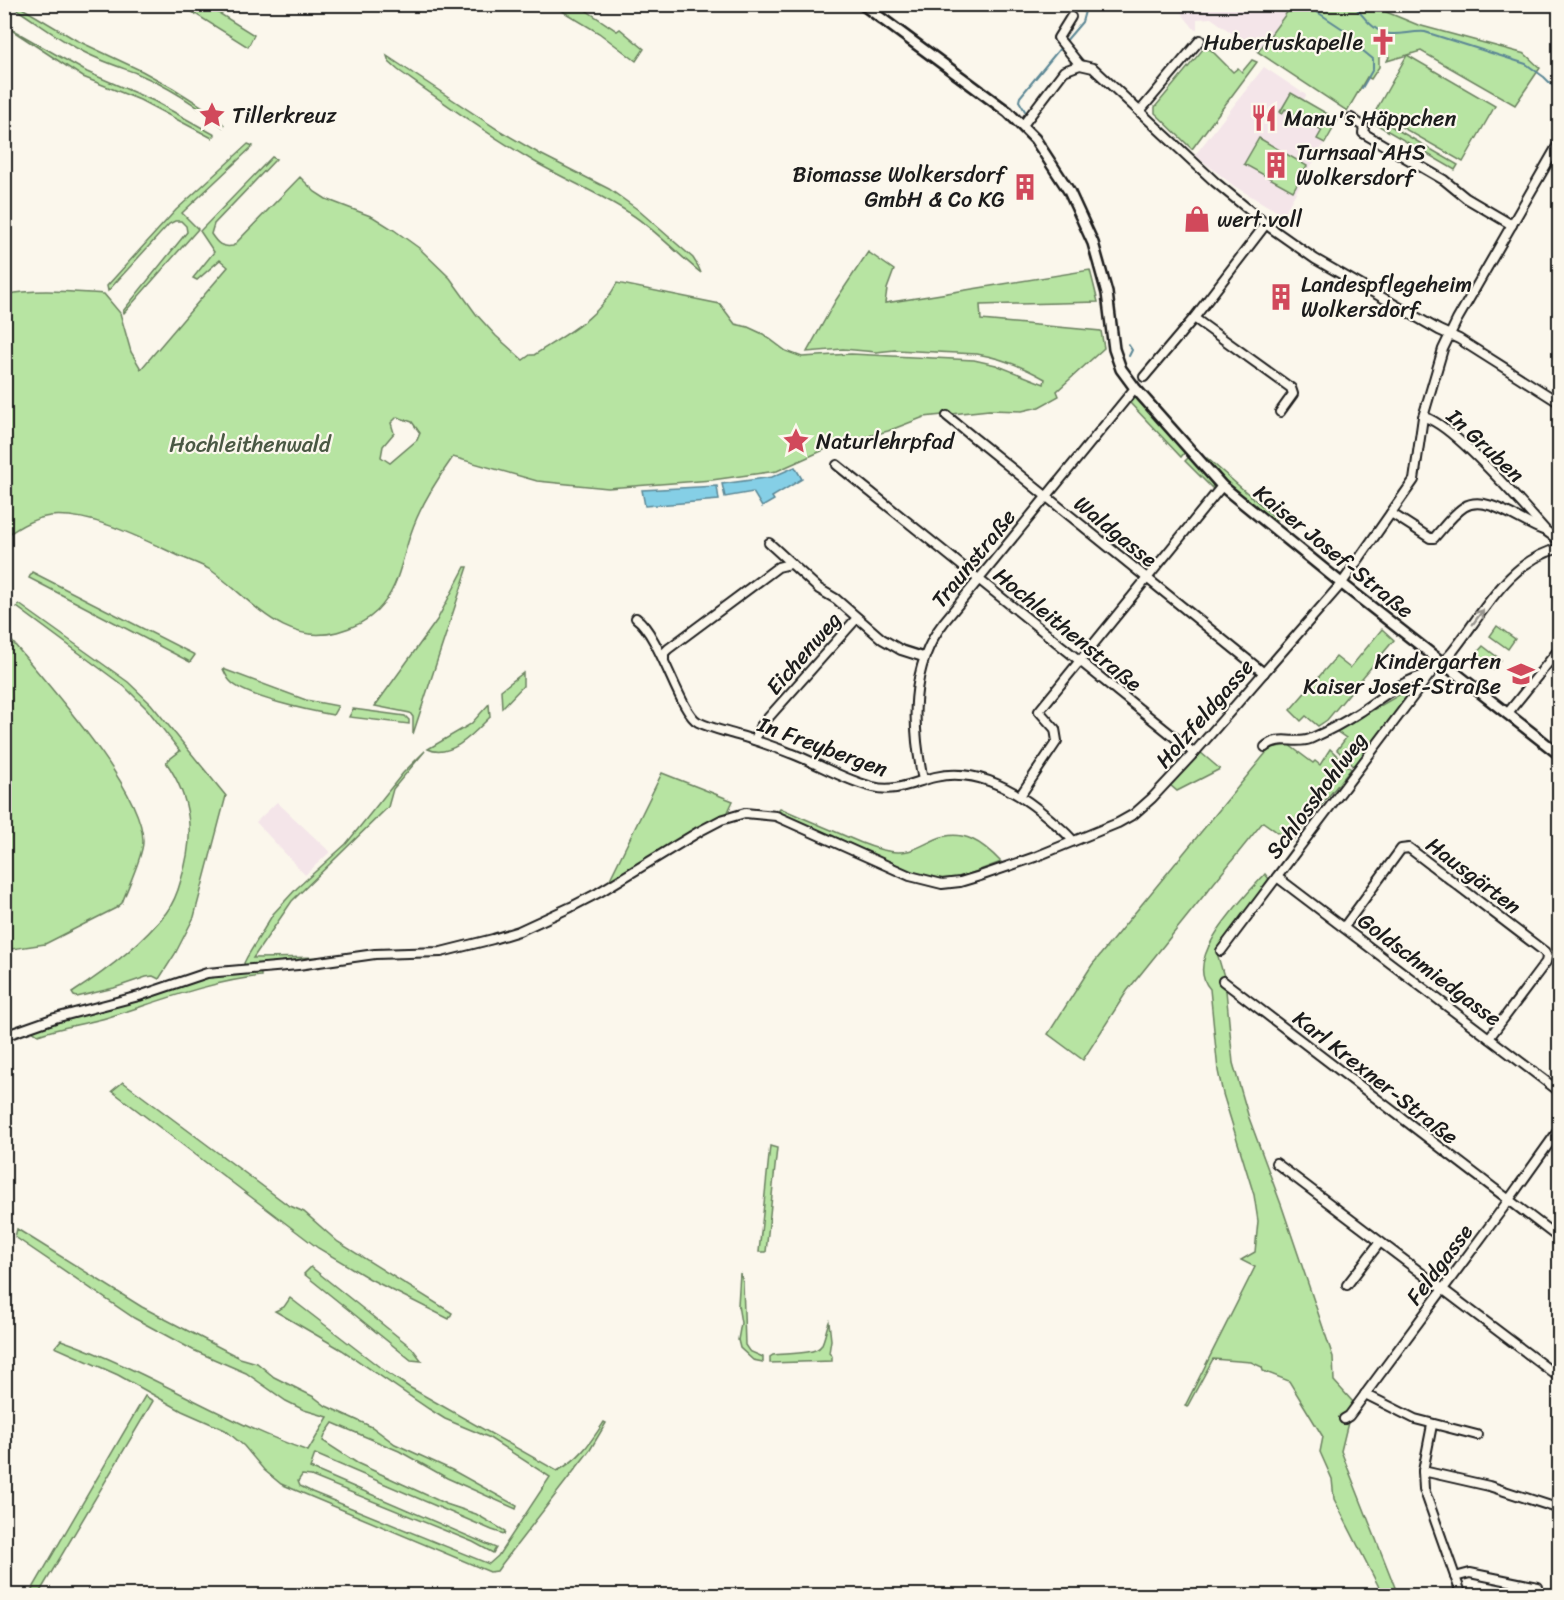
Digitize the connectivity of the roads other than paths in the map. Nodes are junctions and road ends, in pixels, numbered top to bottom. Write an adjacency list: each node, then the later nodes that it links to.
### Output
1 (861, 4): 7 (street, Kaiser Josef-Straße)
2 (1071, 17): 4 (street)
3 (1200, 40): 5 (street)
4 (1080, 65): 5 (street); 7 (street)
5 (1140, 111): 9 (street)
6 (1351, 118): 10 (street)
7 (1023, 125): 14 (street, Kaiser Josef-Straße)
8 (1560, 141): 10 (street, Holzfeldgasse)
9 (1266, 224): 11 (street); 12 (street)
10 (1512, 225): 12 (street, Holzfeldgasse)
11 (1194, 318): 13 (street); 16 (street)
12 (1449, 335): 15 (street); 18 (street, Holzfeldgasse)
13 (1144, 377)
14 (1135, 388): 20 (street, Kaiser Josef-Straße); 21 (street, Traunstraße)
15 (1560, 403)
16 (1280, 412)
17 (947, 416): 21 (street, Waldgasse)
18 (1423, 417): 22 (street, Holzfeldgasse); 23 (street, In Gruben)
19 (837, 465): 29 (street, Hochleithenstraße)
20 (1222, 486): 28 (street); 30 (street, Kaiser Josef-Straße)
21 (1045, 497): 28 (street, Waldgasse); 29 (street, Traunstraße)
22 (1391, 513): 23 (street); 30 (street, Holzfeldgasse)
23 (1546, 531): 24 (street)
24 (1560, 541)
25 (769, 543): 27 (street, Eichenweg)
26 (1560, 548): 37 (street, Schlosshohlweg, one-way to 26)
27 (790, 564): 32 (street, Eichenweg); 35 (street)
28 (1147, 578): 36 (street); 38 (street, Waldgasse)
29 (978, 580): 34 (street, Traunstraße); 36 (street, Hochleithenstraße)
30 (1342, 583): 37 (street, Kaiser Josef-Straße); 38 (street, Holzfeldgasse)
31 (636, 618): 35 (street, In Freybergen)
32 (857, 618): 34 (street, Eichenweg); 41 (street, Eichenweg)
33 (1560, 648): 40 (street)
34 (923, 657): 45 (street, Traunstraße)
35 (664, 659): 41 (street, In Freybergen)
36 (1079, 661): 43 (street, Hochleithenstraße); 46 (street)
37 (1441, 662): 39 (street, Schlosshohlweg); 40 (street, Kaiser Josef-Straße)
38 (1264, 673): 43 (street, Holzfeldgasse)
39 (1430, 674): 42 (street); 48 (street, Schlosshohlweg)
40 (1507, 714): 44 (street, Kaiser Josef-Straße)
41 (755, 740): 45 (street, In Freybergen)
42 (1265, 747)
43 (1194, 753): 47 (street, Holzfeldgasse)
44 (1560, 755)
45 (923, 780): 46 (street, In Freybergen)
46 (1020, 796): 47 (street, In Freybergen)
47 (1073, 842): 52 (street, Holzfeldgasse)
48 (1277, 878): 49 (street, Goldschmiedgasse); 50 (street, Schlosshohlweg)
49 (1344, 927): 53 (street, Goldschmiedgasse); 53 (street, Hausgärten)
50 (1221, 951)
51 (1223, 981): 57 (street, Karl Krexner-Straße)
52 (4, 1036)
53 (1490, 1038): 54 (street, Goldschmiedgasse)
54 (1560, 1092)
55 (1560, 1128): 57 (street, Feldgasse)
56 (1276, 1163): 59 (street)
57 (1508, 1201): 58 (street, Karl Krexner-Straße); 61 (street, Feldgasse)
58 (1560, 1239)
59 (1380, 1242): 60 (street); 61 (street)
60 (1347, 1286)
61 (1442, 1289): 62 (street); 63 (street, Feldgasse)
62 (1560, 1378)
63 (1365, 1394): 64 (street, Feldgasse); 65 (street)
64 (1344, 1419)
65 (1432, 1425): 66 (street); 67 (street)
66 (1477, 1435)
67 (1423, 1471): 68 (street); 69 (street)
68 (1560, 1509)
69 (1455, 1577): 70 (street); 71 (street)
70 (1538, 1587)
71 (1462, 1596)

